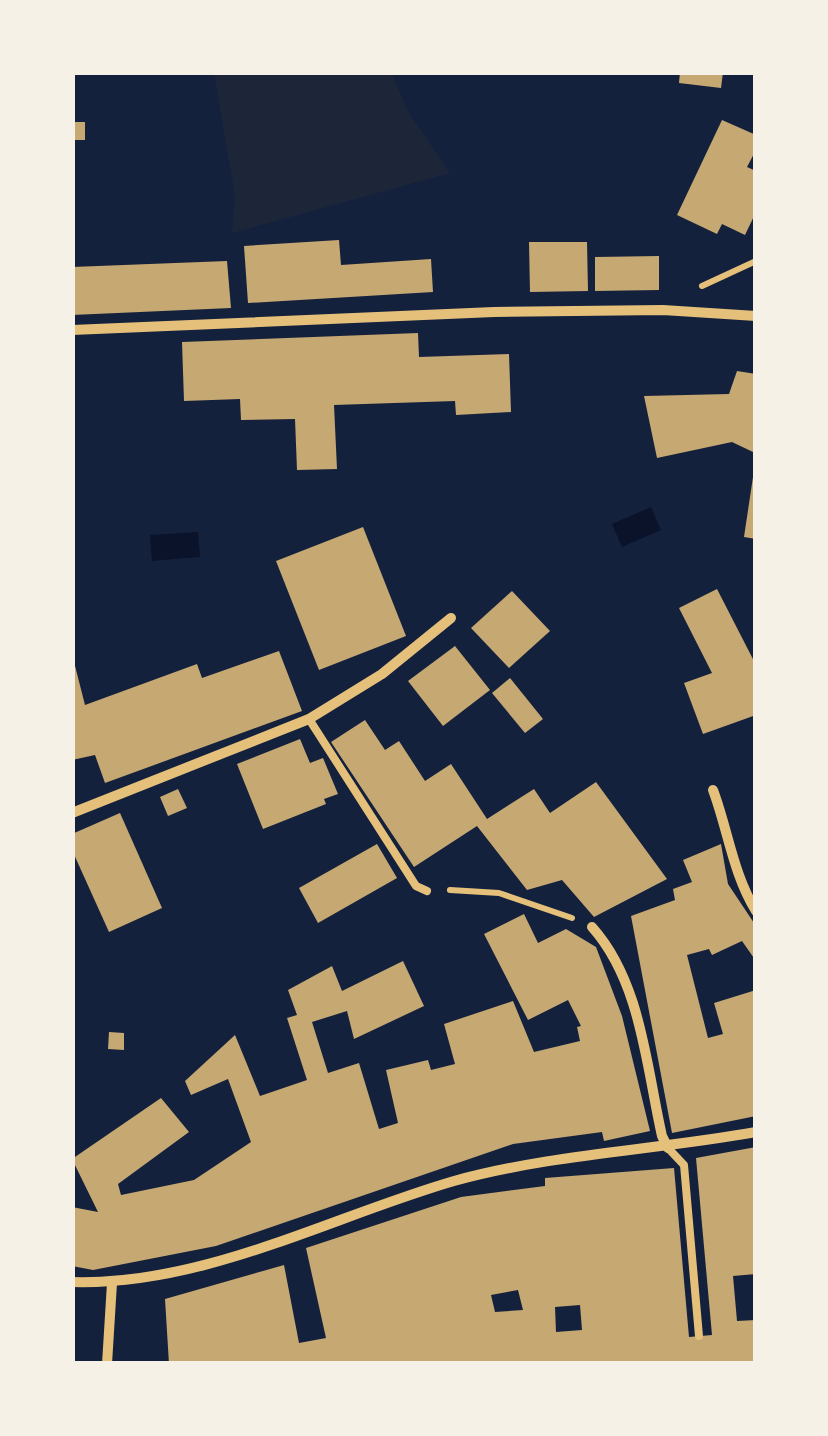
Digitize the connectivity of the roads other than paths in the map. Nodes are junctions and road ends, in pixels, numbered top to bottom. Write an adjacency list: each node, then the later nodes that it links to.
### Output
1 (756, 316): 2 (street)
2 (72, 330)
3 (451, 618): 4 (street)
4 (309, 719): 6 (street); 7 (lane)
5 (713, 790): 8 (street)
6 (72, 813)
7 (427, 890)
8 (756, 910)
9 (592, 927): 11 (street)
10 (756, 1132): 11 (street)
11 (668, 1148): 13 (street); 14 (lane)
12 (73, 1282): 13 (street)
13 (112, 1283): 15 (street)
14 (700, 1336)
15 (106, 1364)

